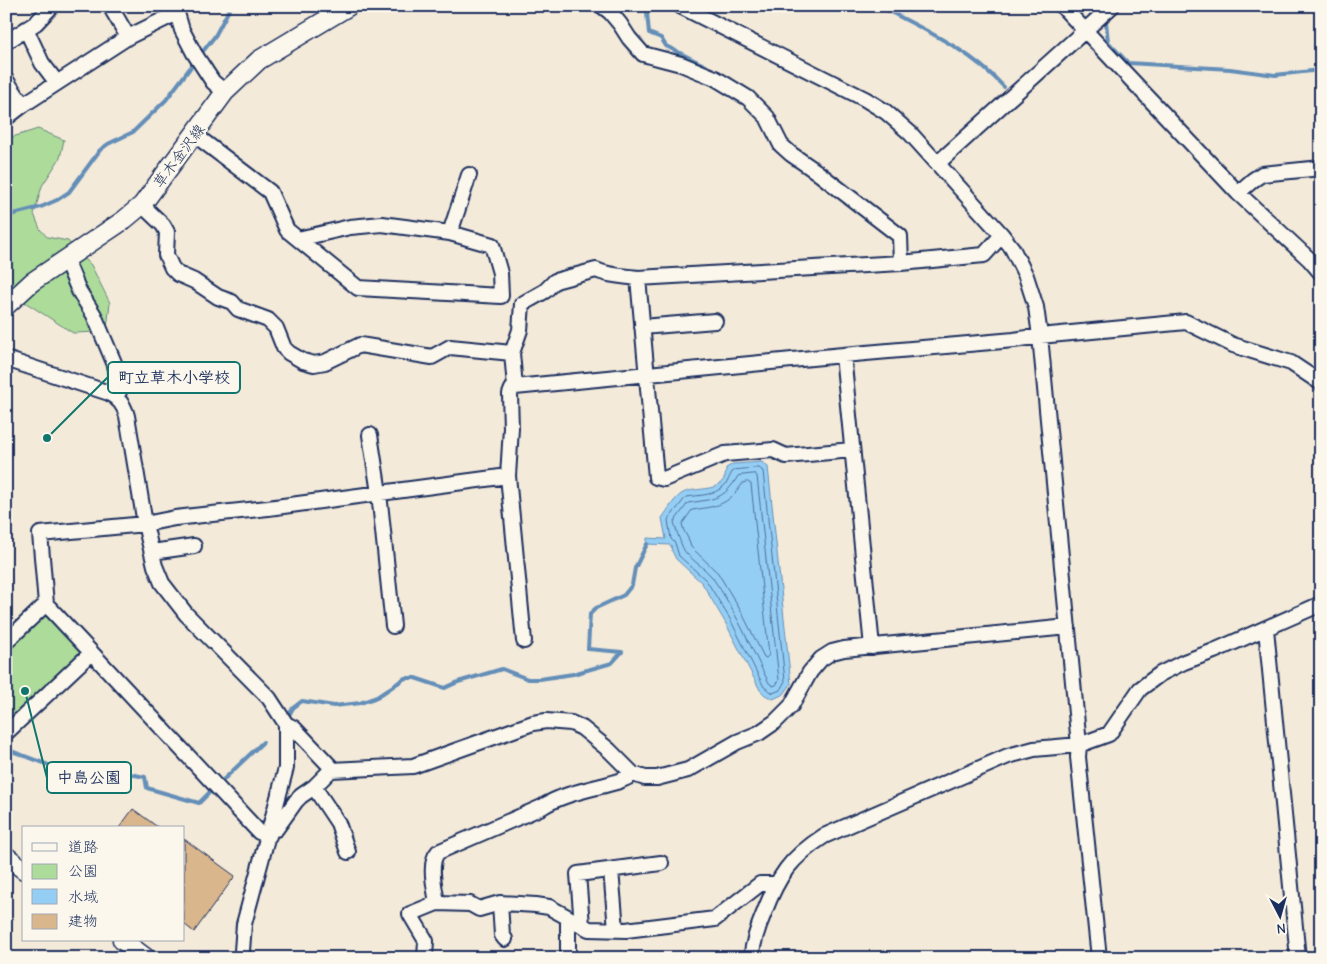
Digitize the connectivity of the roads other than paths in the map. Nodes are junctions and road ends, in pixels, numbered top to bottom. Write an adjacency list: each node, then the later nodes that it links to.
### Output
1 (52, 6): 9 (street)
2 (110, 6): 11 (street)
3 (349, 6): 15 (main road, 草木金沢線)
4 (602, 6): 28 (street)
5 (680, 6): 19 (street)
6 (1062, 6): 10 (street)
7 (1112, 6): 10 (street)
8 (177, 10): 11 (street); 15 (street)
9 (26, 29): 12 (street); 14 (street)
10 (1084, 30): 19 (street); 22 (street)
11 (128, 37): 14 (street)
12 (6, 42)
13 (6, 80): 16 (street)
14 (56, 83): 16 (street)
15 (226, 92): 18 (main road, 草木金沢線)
16 (23, 104): 17 (street)
17 (6, 118)
18 (195, 134): 23 (main road, 草木金沢線); 26 (street)
19 (938, 163): 25 (street)
20 (1321, 168): 22 (street)
21 (469, 175): 24 (street)
22 (1238, 193): 29 (street)
23 (142, 205): 27 (main road, 草木金沢線); 35 (street)
24 (450, 233): 26 (street); 26 (street)
25 (1002, 235): 28 (street); 34 (street)
26 (298, 239)
27 (66, 260): 31 (main road, 草木金沢線); 41 (street)
28 (901, 263): 30 (street)
29 (1321, 273)
30 (638, 278): 33 (street); 35 (street)
31 (6, 306)
32 (715, 321): 33 (street)
33 (642, 327): 38 (street)
34 (1040, 336): 36 (street); 39 (street); 52 (street)
35 (512, 353): 40 (street)
36 (843, 355): 38 (street); 43 (street)
37 (6, 359): 41 (street)
38 (646, 374): 40 (street); 43 (street)
39 (1321, 383)
40 (515, 387): 44 (street)
41 (116, 397): 46 (street)
42 (370, 435): 45 (street)
43 (852, 450): 56 (street)
44 (508, 476): 45 (street); 55 (street)
45 (379, 493): 46 (street); 51 (street)
46 (145, 524): 48 (street); 49 (street)
47 (194, 546): 48 (street)
48 (152, 552): 58 (street)
49 (46, 604): 54 (street); 57 (street)
50 (1321, 604): 53 (street)
51 (393, 626)
52 (1068, 628): 56 (street); 60 (street)
53 (1266, 629): 60 (street); 84 (street)
54 (6, 642)
55 (524, 642)
56 (872, 647): 62 (street)
57 (91, 653): 59 (street); 64 (street)
58 (286, 724): 61 (street); 64 (street)
59 (6, 732)
60 (1079, 745): 70 (street); 83 (street)
61 (332, 770): 62 (street); 63 (street)
62 (633, 774): 71 (street)
63 (314, 787): 64 (street); 65 (street)
64 (269, 833): 79 (street)
65 (348, 852)
66 (6, 856): 68 (main road)
67 (661, 864): 69 (street)
68 (22, 868)
69 (611, 870): 74 (street); 75 (street)
70 (776, 884): 75 (street); 82 (street)
71 (437, 903): 72 (street); 80 (street)
72 (500, 903): 73 (street); 76 (street)
73 (568, 919): 74 (street); 81 (street)
74 (582, 925): 75 (street)
75 (616, 930)
76 (505, 938)
77 (125, 942): 78 (main road)
78 (146, 958)
79 (243, 958)
80 (425, 958)
81 (568, 958)
82 (751, 958)
83 (1098, 958)
84 (1298, 958)

